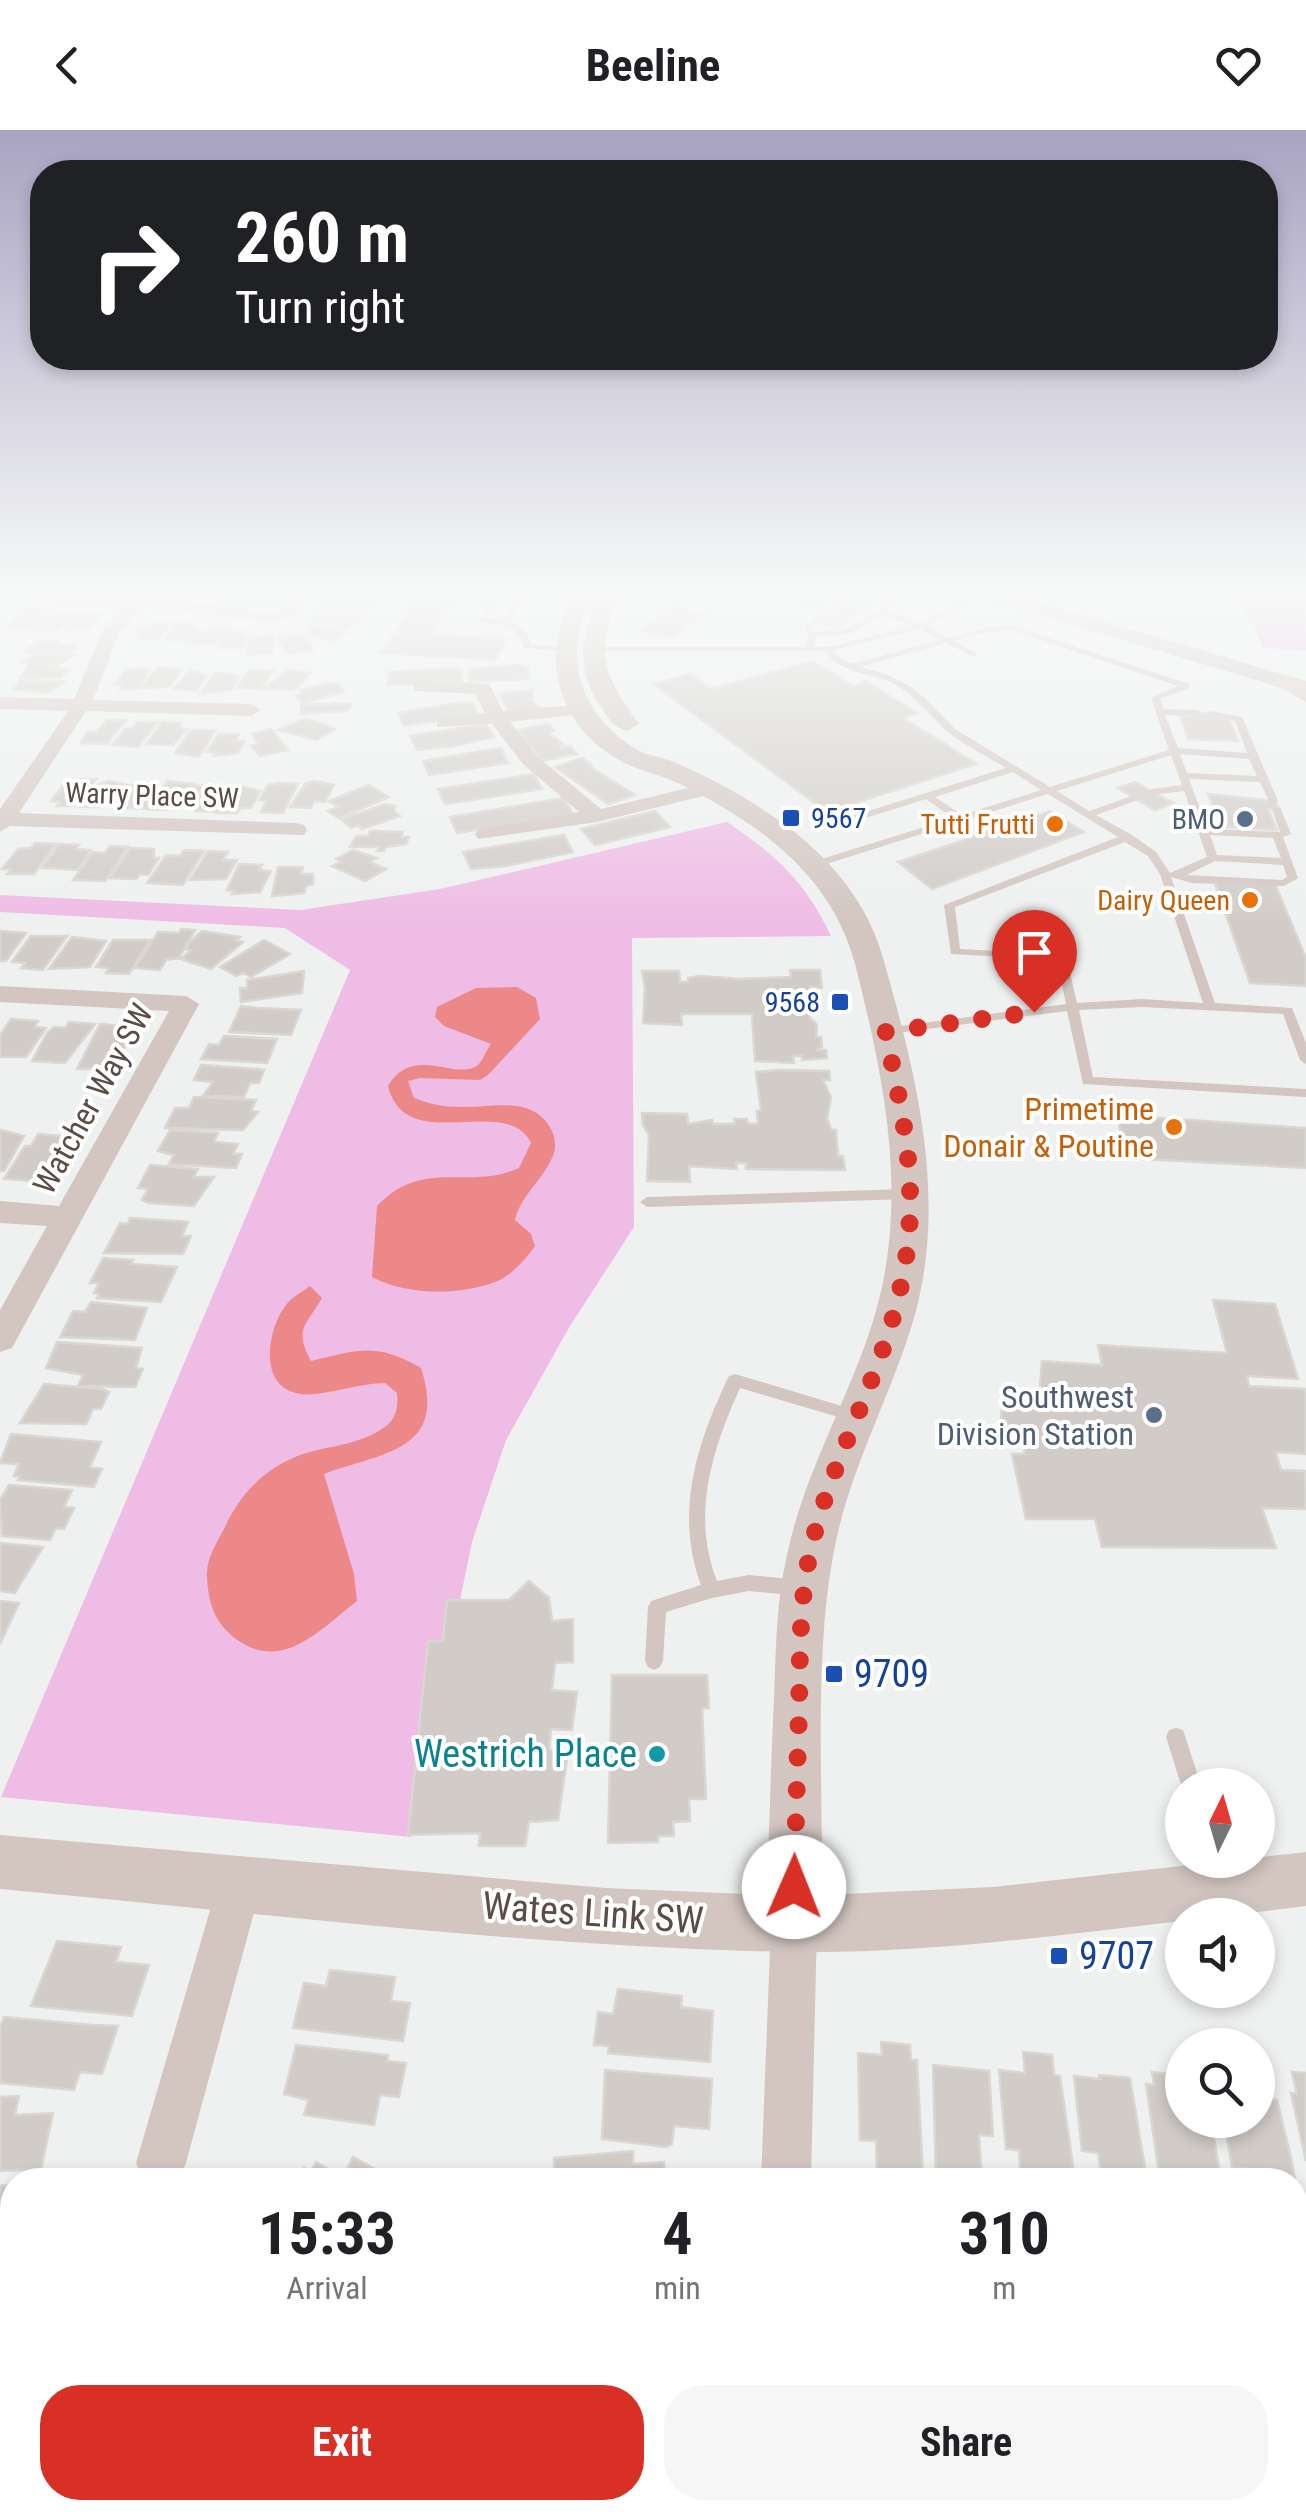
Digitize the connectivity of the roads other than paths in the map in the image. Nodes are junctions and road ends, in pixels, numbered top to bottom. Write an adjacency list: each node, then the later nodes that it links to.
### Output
1 (489, 702): 13 (street)
2 (579, 702): 8 (street)
3 (610, 702): 17 (street)
4 (927, 702): 18 (lane)
5 (1157, 702): 10 (lane)
6 (0, 704): 7 (street)
7 (81, 705): 9 (street); 30 (street)
8 (582, 708): 13 (street); 17 (street)
9 (252, 710)
10 (1161, 712): 11 (lane); 15 (lane)
11 (1195, 713)
12 (1210, 714): 16 (lane)
13 (496, 719): 14 (street); 27 (street)
14 (444, 723)
15 (1174, 751): 16 (lane); 20 (lane); 22 (lane)
16 (1252, 756): 19 (lane)
17 (660, 766): 21 (street)
18 (1014, 769): 22 (lane); 24 (lane)
19 (1263, 779): 20 (lane); 34 (lane)
20 (1186, 781): 23 (lane); 32 (lane)
21 (704, 790): 27 (street); 38 (street)
22 (1048, 790): 26 (lane); 28 (lane)
23 (1152, 792)
24 (928, 796): 28 (lane); 29 (lane)
25 (1134, 798): 26 (lane)
26 (1090, 814): 35 (lane)
27 (597, 816): 33 (street)
28 (960, 818): 38 (lane)
29 (853, 819)
30 (2, 821): 31 (street, Warry Place SW)
31 (296, 830)
32 (1204, 832): 34 (lane); 36 (lane)
33 (486, 834)
34 (1278, 836): 37 (lane)
35 (1128, 837): 39 (lane); 43 (lane)
36 (1213, 858): 37 (lane); 40 (lane)
37 (1288, 862): 40 (lane)
38 (816, 864): 44 (street)
39 (1165, 874): 40 (lane); 42 (lane)
40 (1180, 874)
41 (0, 994): 50 (street, Watcher Way SW)
42 (1210, 1006): 43 (lane); 45 (lane)
43 (1072, 1007): 44 (lane); 46 (lane)
44 (885, 1032): 47 (street)
45 (1306, 1060)
46 (1306, 1093)
47 (912, 1194): 48 (lane); 52 (street)
48 (646, 1202)
49 (0, 1212): 50 (street)
50 (67, 1217): 51 (street, Watcher Way SW)
51 (0, 1339)
52 (855, 1416): 53 (street); 54 (lane)
53 (806, 1588): 54 (lane); 63 (street)
54 (712, 1590): 55 (lane)
55 (654, 1660)
56 (1176, 1737): 57 (lane)
57 (1186, 1768)
58 (0, 1862): 62 (street, Wates Link SW)
59 (1275, 1877): 61 (street, Wates Link SW)
60 (1199, 1878): 63 (street, Wates Link SW)
61 (1306, 1879)
62 (240, 1883): 63 (street, Wates Link SW); 64 (street)
63 (794, 1924): 65 (street)
64 (161, 2162)
65 (786, 2168)

